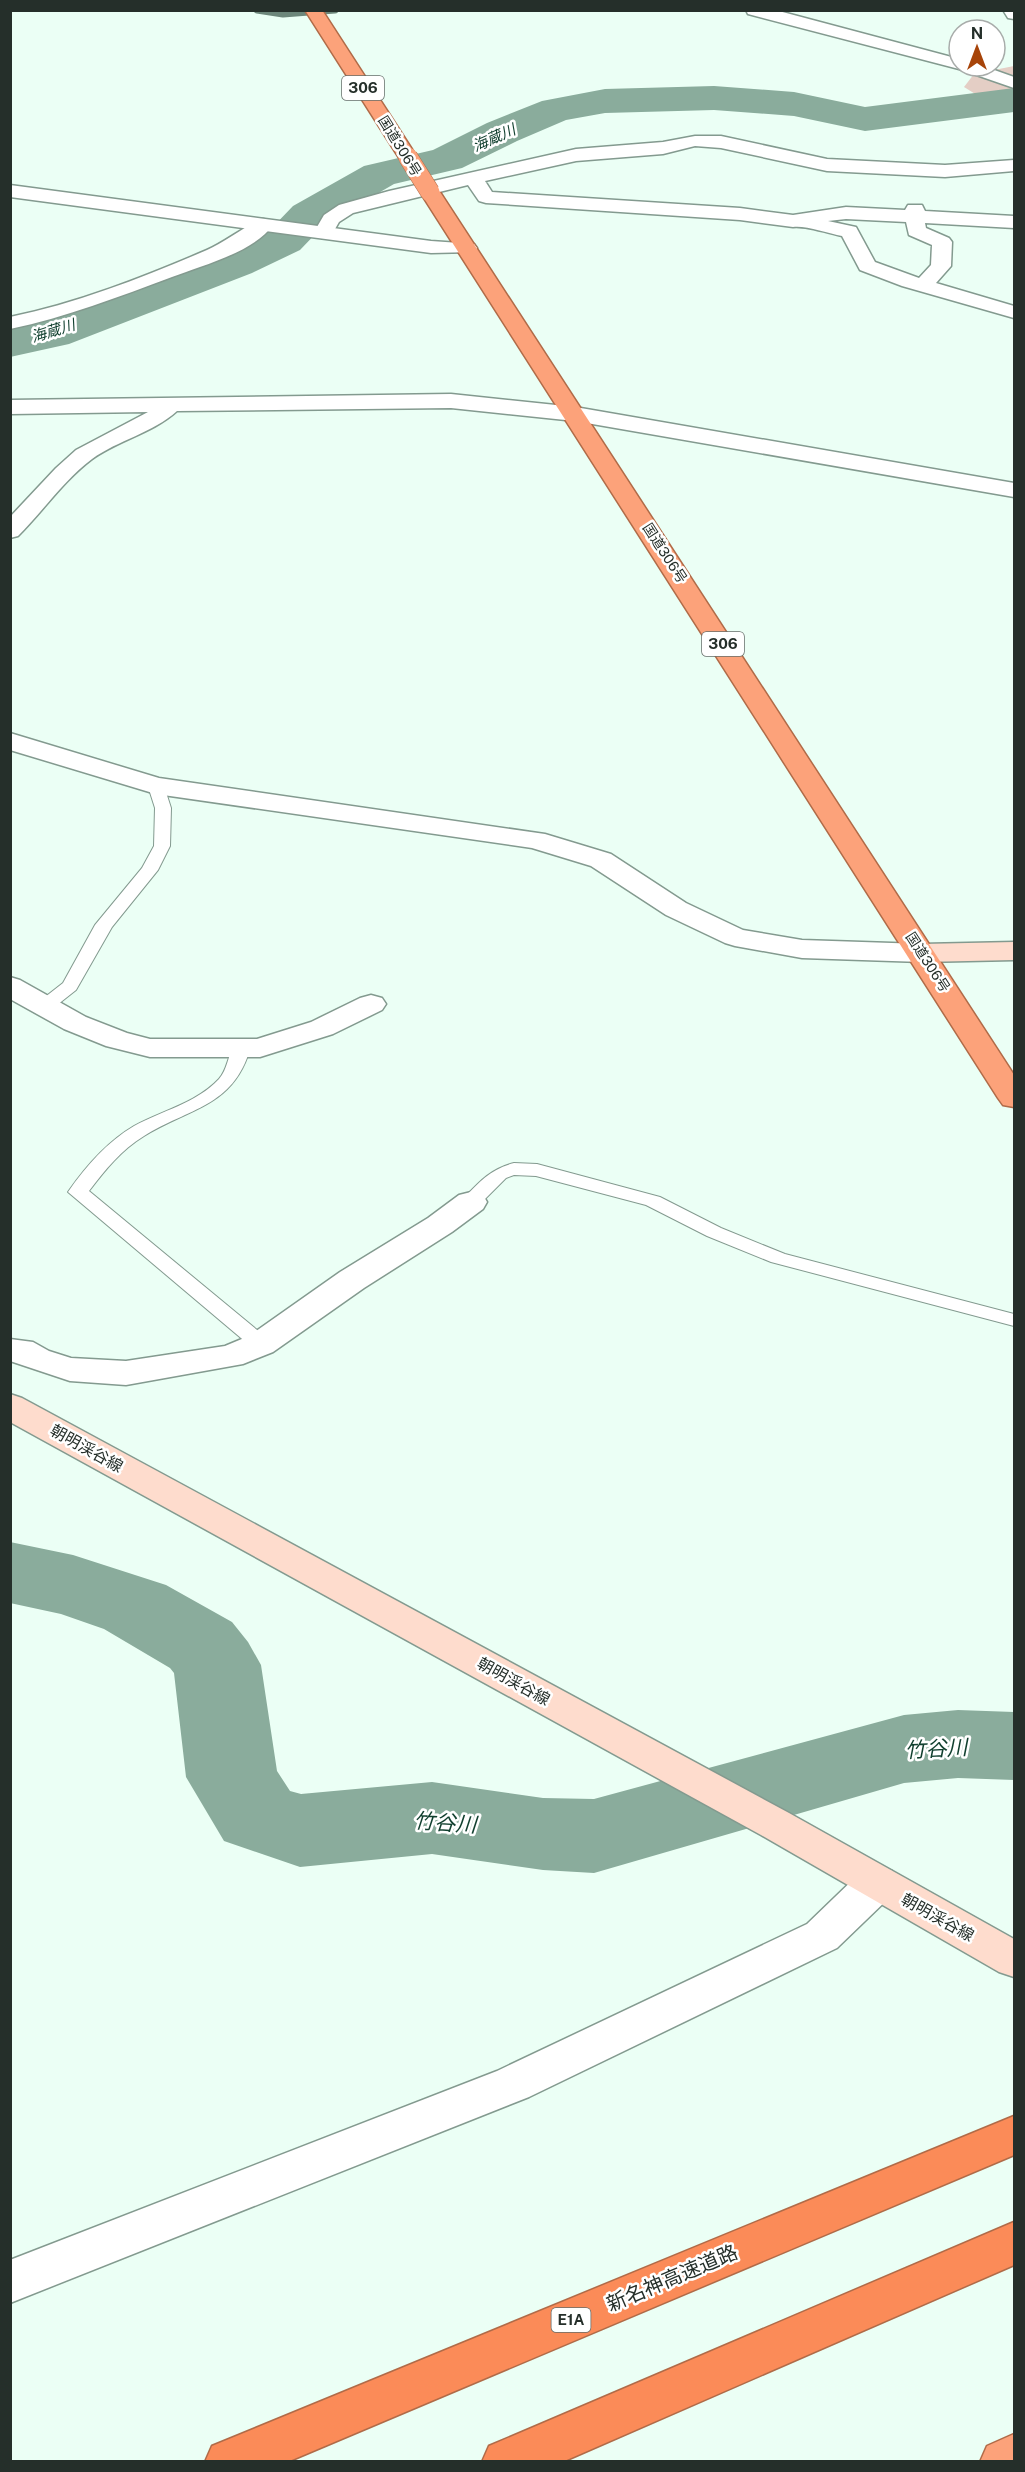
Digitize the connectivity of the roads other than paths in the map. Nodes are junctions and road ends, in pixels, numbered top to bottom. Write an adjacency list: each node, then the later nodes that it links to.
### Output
1 (754, 10): 5 (street)
2 (1011, 10): 4 (street)
3 (315, 14): 15 (highway, 国道306号 / 306, bridge)
4 (1014, 14)
5 (947, 61)
6 (1014, 166): 7 (street)
7 (945, 171): 8 (street); 10 (street)
8 (473, 177): 11 (street); 14 (street)
9 (10, 191): 13 (street)
10 (914, 215): 11 (street); 12 (street); 16 (street)
11 (793, 221): 16 (street)
12 (1014, 222)
13 (268, 225): 14 (street); 18 (street)
14 (320, 232): 15 (street)
15 (467, 248): 21 (highway, 国道306号 / 306)
16 (923, 286): 17 (street)
17 (1014, 312)
18 (10, 323)
19 (172, 405): 20 (street); 21 (street); 23 (street)
20 (10, 407)
21 (575, 414): 22 (street); 27 (highway, 国道306号 / 306)
22 (1014, 490)
23 (10, 531)
24 (10, 741): 25 (street)
25 (156, 786): 27 (street); 30 (lane)
26 (1014, 951): 27 (main road)
27 (922, 953): 32 (highway, 国道306号 / 306)
28 (10, 986): 30 (street)
29 (371, 1004): 31 (street)
30 (46, 1005): 31 (street)
31 (241, 1049): 35 (lane)
32 (1014, 1098)
33 (471, 1202): 34 (lane); 35 (street)
34 (1014, 1320)
35 (261, 1344): 36 (street)
36 (10, 1350)
37 (10, 1406): 38 (main road, 朝明渓谷線)
38 (877, 1883): 39 (main road, 朝明渓谷線); 42 (street)
39 (1014, 1960)
40 (1014, 2135): 44 (highway, 新名神高速道路 / E1A)
41 (1014, 2243): 45 (highway)
42 (10, 2282)
43 (1014, 2457): 46 (highway)
44 (230, 2462)
45 (506, 2462)
46 (1004, 2462)

